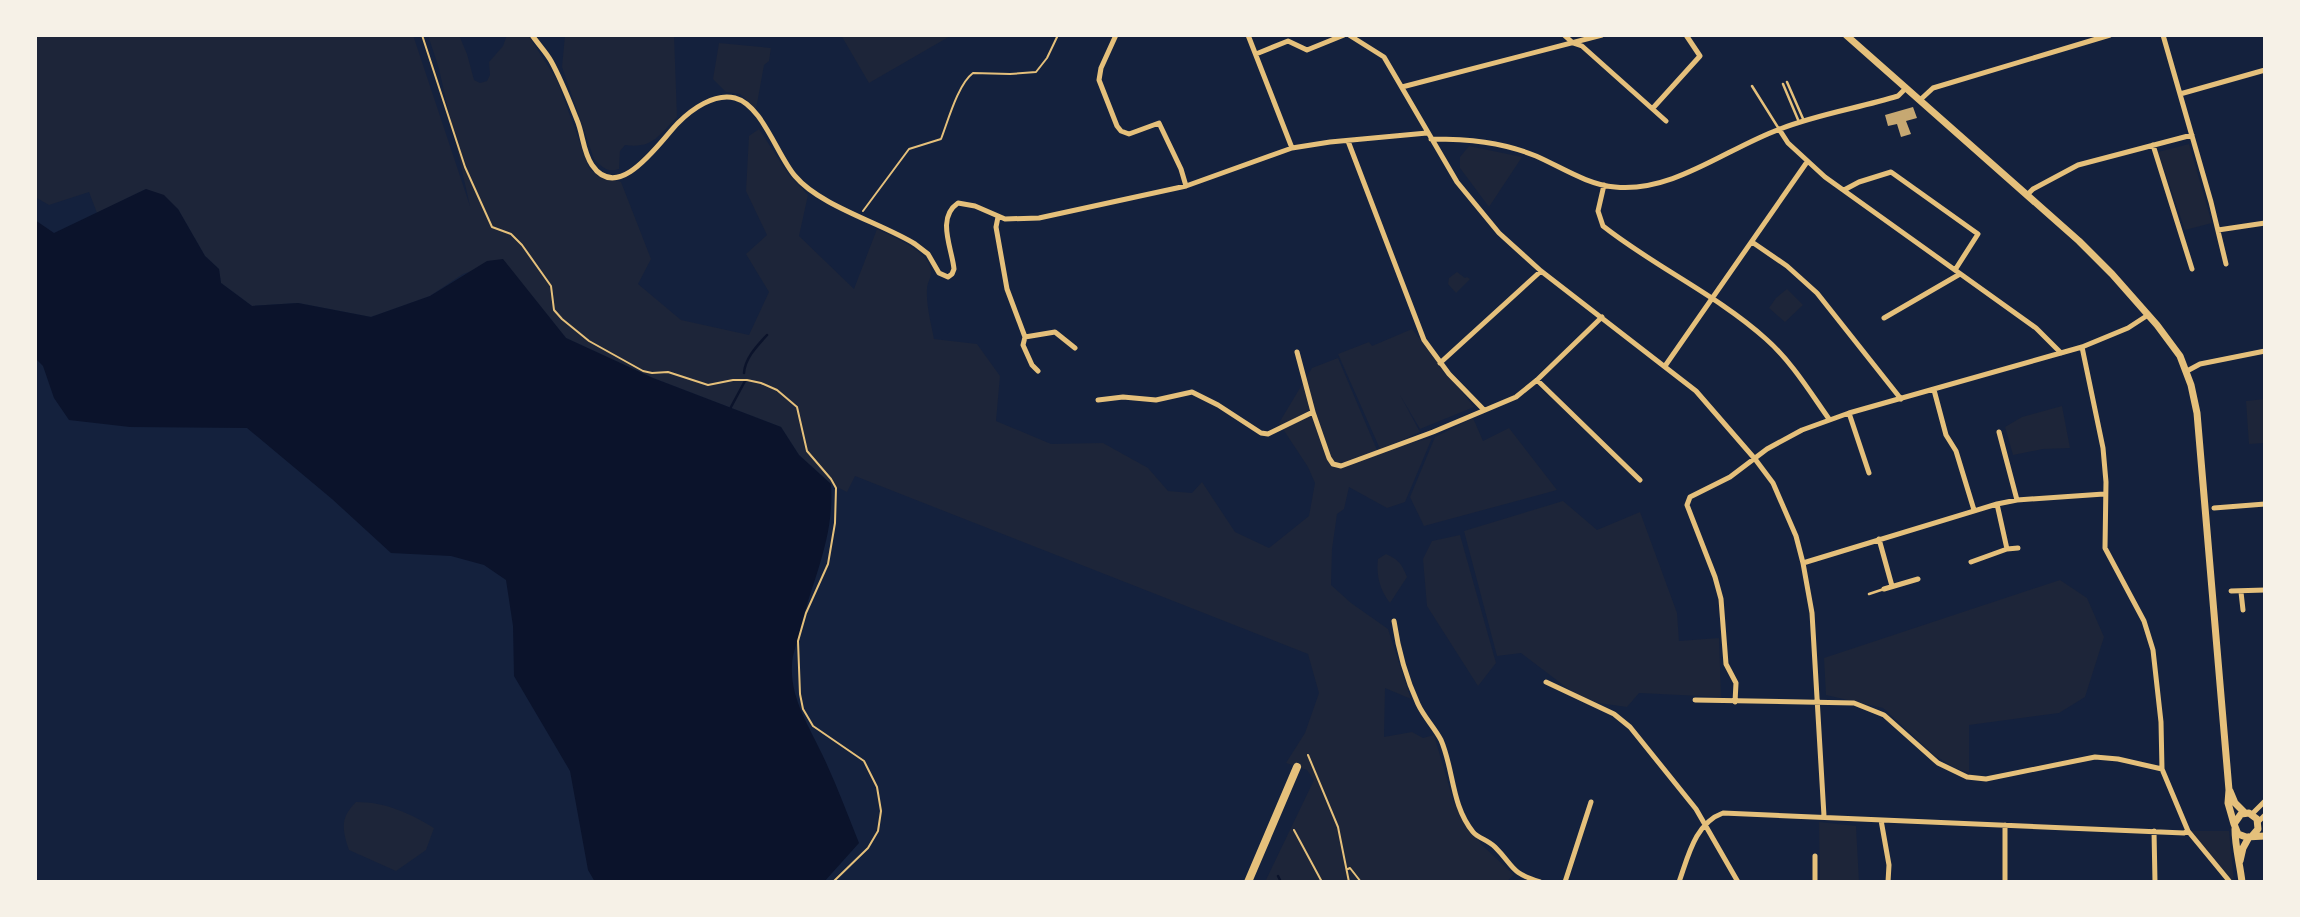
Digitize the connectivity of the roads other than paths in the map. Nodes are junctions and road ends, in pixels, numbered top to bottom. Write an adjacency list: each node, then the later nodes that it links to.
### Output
1 (533, 35): 34 (street)
2 (1116, 35): 31 (street)
3 (1248, 35): 12 (street)
4 (1347, 35): 12 (street); 16 (street)
5 (1564, 35): 11 (street)
6 (1602, 35): 11 (street)
7 (1686, 35): 20 (street)
8 (1846, 35): 17 (main road)
9 (2110, 35): 19 (street)
10 (2163, 35): 18 (street)
11 (1573, 43): 16 (street); 20 (street)
12 (1256, 54): 28 (street)
13 (2265, 70): 18 (street)
14 (1785, 83): 22 (lane)
15 (1752, 86): 23 (lane)
16 (1402, 87): 25 (street)
17 (1906, 88): 19 (main road); 22 (street)
18 (2180, 93): 24 (street)
19 (1920, 100): 33 (main road)
20 (1653, 108): 21 (street)
21 (1666, 121)
22 (1802, 121): 23 (street)
23 (1779, 129): 29 (street); 30 (street)
24 (2192, 135): 27 (street); 36 (street)
25 (1429, 136): 26 (street); 30 (street); 40 (street)
26 (1348, 141): 28 (street); 52 (street)
27 (2152, 145): 33 (street); 39 (street)
28 (1292, 148): 31 (street)
29 (1807, 162): 32 (street); 37 (street)
30 (1604, 185): 42 (street)
31 (1186, 186): 34 (street)
32 (1844, 190): 41 (street); 41 (street)
33 (2027, 194): 43 (main road)
34 (998, 217): 46 (street)
35 (2265, 223): 36 (street)
36 (2218, 230): 38 (street)
37 (1752, 242): 42 (street); 58 (street)
38 (2225, 264)
39 (2192, 269)
40 (1541, 271): 44 (street); 52 (street)
41 (1957, 272): 45 (street); 51 (street)
42 (1711, 298): 53 (street); 63 (street)
43 (2148, 315): 47 (street); 55 (main road)
44 (1602, 317): 53 (street); 56 (street)
45 (1884, 318)
46 (1025, 337): 48 (street); 54 (street)
47 (2082, 347): 51 (street); 68 (street)
48 (1075, 348)
49 (2265, 351): 55 (street)
50 (1297, 352): 61 (street)
51 (2061, 353): 57 (street)
52 (1440, 363): 60 (street)
53 (1665, 366): 65 (street)
54 (1038, 371)
55 (2187, 371): 94 (main road)
56 (1537, 380): 60 (street); 67 (street)
57 (1934, 390): 58 (street); 73 (street)
58 (1901, 399): 62 (street)
59 (1098, 400): 61 (street)
60 (1484, 410): 61 (street)
61 (1313, 412)
62 (1849, 413): 63 (street); 66 (street)
63 (1829, 419): 65 (street)
64 (1999, 432): 69 (street)
65 (1755, 459): 78 (street); 91 (street)
66 (1869, 473)
67 (1640, 480)
68 (2104, 494): 69 (street); 93 (street)
69 (2017, 500): 70 (street)
70 (1997, 504): 73 (street); 76 (street)
71 (2265, 504): 72 (street)
72 (2214, 508)
73 (1974, 510): 74 (street)
74 (1879, 539): 78 (street); 80 (street)
75 (2018, 548): 76 (street)
76 (2007, 549): 77 (street)
77 (1971, 562)
78 (1803, 563): 90 (street)
79 (1918, 579): 80 (street)
80 (1892, 586): 81 (street)
81 (1884, 589): 85 (lane)
82 (2265, 590): 84 (street)
83 (2231, 591): 84 (street)
84 (2241, 592): 86 (street)
85 (1869, 594)
86 (2243, 610)
87 (1394, 621): 112 (street)
88 (1546, 682): 101 (street)
89 (1695, 700): 91 (street)
90 (1818, 701): 91 (street); 93 (street); 99 (street)
91 (1735, 702)
92 (1297, 767): 111 (main road)
93 (2162, 769): 106 (street)
94 (2229, 790): 97 (main road); 104 (main road)
95 (2265, 801): 97 (street)
96 (1591, 802): 113 (street)
97 (2248, 813): 102 (main road); 104 (main road)
98 (2265, 815): 102 (street)
99 (1824, 816): 100 (street); 101 (street)
100 (1881, 820): 103 (street); 117 (street)
101 (1705, 824): 114 (street); 115 (street)
102 (2261, 824): 107 (main road)
103 (2005, 825): 105 (street); 118 (street)
104 (2235, 826): 107 (main road); 110 (main road)
105 (2154, 831): 106 (street); 119 (street)
106 (2188, 831): 120 (street)
107 (2251, 836): 108 (main road); 110 (main road)
108 (2265, 836)
109 (1815, 856): 116 (street)
110 (2240, 862): 121 (main road)
111 (1248, 882)
112 (1540, 882)
113 (1565, 882)
114 (1679, 882)
115 (1738, 882)
116 (1815, 882)
117 (1888, 882)
118 (2005, 882)
119 (2155, 882)
120 (2230, 882)
121 (2242, 882)

